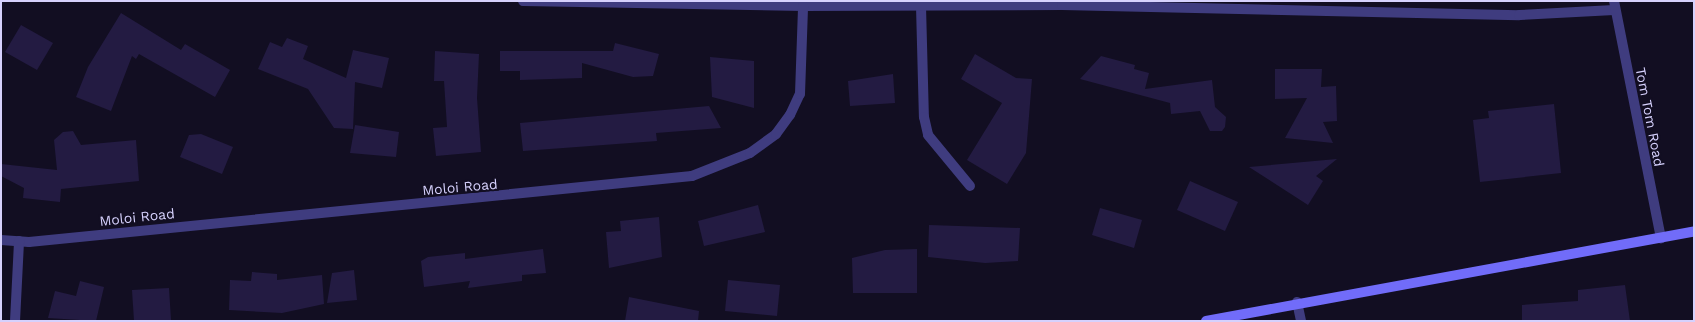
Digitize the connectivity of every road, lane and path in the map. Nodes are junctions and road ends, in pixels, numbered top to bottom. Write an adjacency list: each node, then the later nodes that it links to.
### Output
1 (523, 1): 3 (street)
2 (1062, 3): 4 (street); 5 (street)
3 (803, 6): 4 (street); 10 (street, Moloi Road)
4 (921, 6): 6 (street)
5 (1614, 6): 8 (street, Tom Tom Road)
6 (970, 186)
7 (1693, 233): 8 (street)
8 (1661, 238): 11 (street)
9 (1, 240): 10 (street, Moloi Road)
10 (19, 241): 12 (street)
11 (1297, 302): 13 (street); 14 (street)
12 (15, 321)
13 (1206, 321)
14 (1301, 321)

